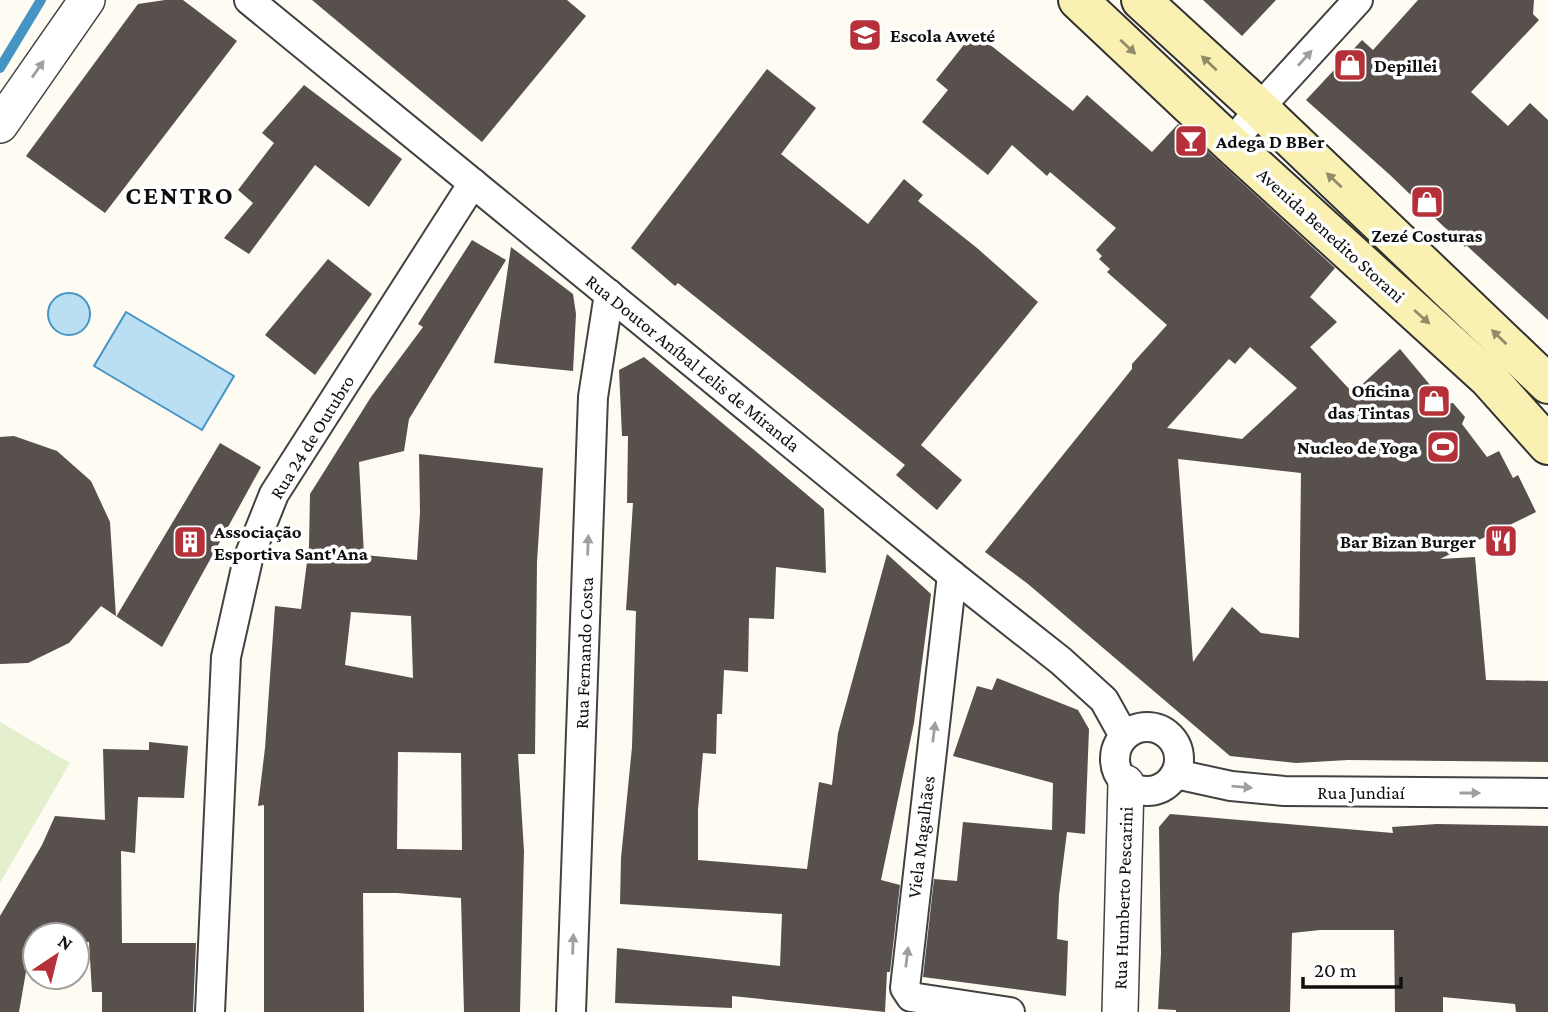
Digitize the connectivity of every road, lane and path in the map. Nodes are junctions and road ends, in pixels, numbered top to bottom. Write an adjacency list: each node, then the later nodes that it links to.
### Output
1 (86, 0): 7 (street, one-way to 1)
2 (249, 0): 9 (street, Rua Doutor Aníbal Lelis de Miranda)
3 (1079, 0): 8 (main road, Avenida Benedito Storani, one-way to 8)
4 (1141, 0): 6 (main road, Avenida Benedito Storani, one-way to 4)
5 (1358, 0): 6 (street, one-way to 5)
6 (1259, 109): 8 (street); 11 (main road, Avenida Benedito Storani, one-way to 6)
7 (0, 125)
8 (1231, 144): 12 (main road, Avenida Benedito Storani, one-way to 12)
9 (473, 183): 10 (street, Rua Doutor Aníbal Lelis de Miranda); 18 (street, Rua 24 de Outubro)
10 (609, 294): 13 (street, Rua Doutor Aníbal Lelis de Miranda); 19 (street, Rua Fernando Costa, one-way to 10)
11 (1548, 384)
12 (1548, 446)
13 (952, 575): 14 (street, Rua Doutor Aníbal Lelis de Miranda); 20 (street, Viela Magalhães, one-way to 13)
14 (1124, 736): 15 (street); 16 (street)
15 (1175, 774): 16 (street); 17 (street, Rua Jundiaí, one-way to 17)
16 (1126, 783): 21 (street, Rua Humberto Pescarini)
17 (1548, 793)
18 (209, 1012)
19 (571, 1012)
20 (1010, 1012)
21 (1120, 1012)

